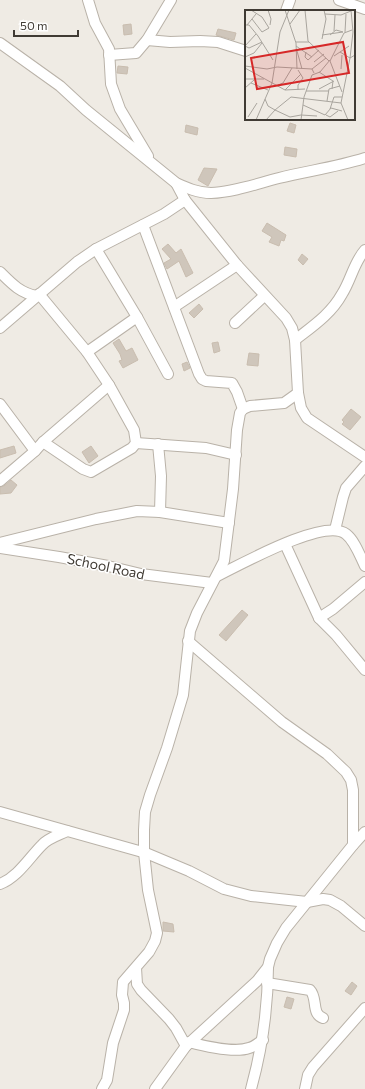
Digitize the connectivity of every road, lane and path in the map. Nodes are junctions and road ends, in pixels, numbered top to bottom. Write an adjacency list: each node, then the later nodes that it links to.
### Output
1 (88, 0): 11 (street)
2 (171, 0): 8 (street)
3 (290, 0): 7 (street)
4 (339, 0): 5 (street)
5 (355, 3): 6 (street)
6 (365, 9)
7 (286, 10)
8 (147, 40): 10 (street); 11 (street)
9 (0, 43): 13 (street)
10 (245, 51)
11 (109, 55): 13 (street)
12 (365, 158): 14 (street)
13 (152, 162): 14 (street)
14 (176, 183): 15 (street)
15 (185, 200): 16 (street); 19 (street)
16 (143, 225): 17 (street); 23 (street)
17 (96, 249): 21 (street); 24 (street)
18 (365, 250): 27 (street)
19 (237, 265): 22 (street); 23 (street)
20 (0, 272): 21 (street)
21 (38, 295): 26 (street); 28 (street)
22 (264, 296): 25 (street); 27 (street)
23 (174, 307): 33 (street)
24 (137, 317): 28 (street); 29 (street)
25 (235, 323)
26 (0, 328)
27 (295, 340): 31 (street)
28 (87, 352): 30 (street)
29 (168, 374)
30 (108, 385): 34 (street); 35 (street)
31 (298, 394): 33 (street); 39 (street)
32 (0, 404): 37 (street)
33 (243, 409): 38 (street)
34 (43, 442): 35 (street); 37 (street)
35 (136, 443): 36 (street)
36 (158, 444): 38 (street); 42 (street)
37 (35, 451): 41 (street)
38 (236, 455): 43 (street)
39 (365, 458)
40 (365, 466): 44 (street)
41 (0, 481)
42 (160, 512): 43 (street); 45 (street)
43 (229, 523): 49 (street)
44 (335, 530): 46 (street); 48 (street)
45 (0, 543)
46 (285, 544): 49 (street); 51 (street)
47 (0, 548): 49 (street, School Road)
48 (365, 566)
49 (214, 579): 52 (street)
50 (365, 582): 51 (street)
51 (320, 618): 53 (street)
52 (188, 641): 57 (street); 58 (street)
53 (365, 670)
54 (0, 812): 55 (street)
55 (67, 831): 58 (street); 60 (street)
56 (365, 832): 57 (street)
57 (353, 845): 59 (street)
58 (144, 852): 62 (street); 64 (street)
59 (328, 876): 61 (street); 62 (street)
60 (0, 884)
61 (330, 900): 62 (street); 63 (street)
62 (307, 902): 65 (street)
63 (365, 926)
64 (136, 968): 70 (street); 71 (street)
65 (268, 968): 66 (street); 70 (street)
66 (267, 983): 68 (street); 69 (street)
67 (365, 1008): 74 (street)
68 (323, 1018)
69 (263, 1040): 70 (street); 73 (street)
70 (188, 1044): 72 (street)
71 (102, 1089)
72 (155, 1089)
73 (251, 1089)
74 (305, 1089)

